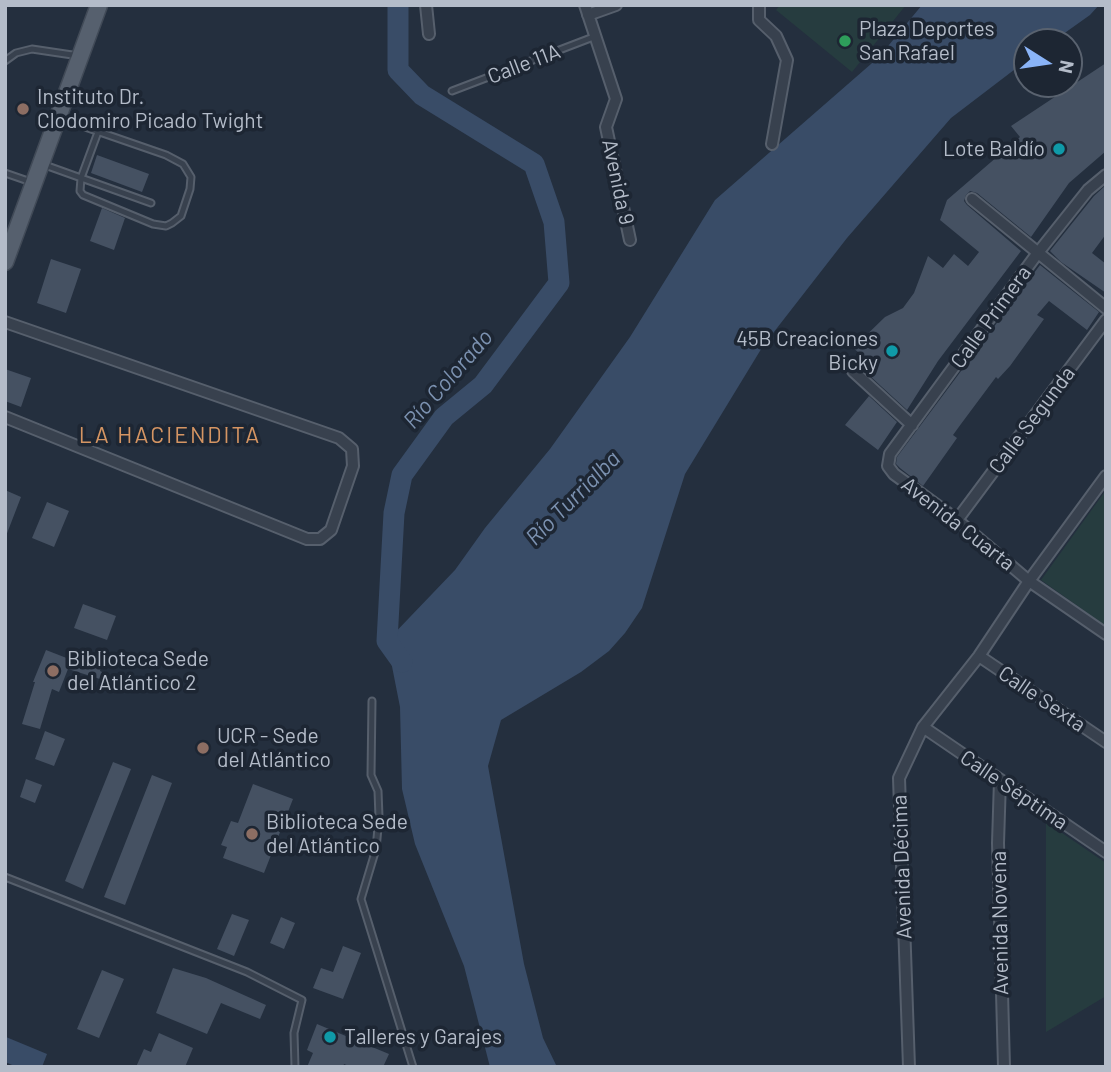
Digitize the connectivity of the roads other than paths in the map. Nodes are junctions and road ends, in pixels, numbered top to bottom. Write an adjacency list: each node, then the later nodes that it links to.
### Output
1 (99, 5): 8 (main road)
2 (426, 5): 6 (street)
3 (616, 5): 5 (street)
4 (759, 5): 13 (street)
5 (587, 10): 7 (street, Avenida 9)
6 (429, 34)
7 (596, 37): 10 (lane, Calle 11A); 21 (street, Avenida 9)
8 (80, 57): 9 (lane); 11 (main road)
9 (5, 61)
10 (452, 91)
11 (59, 118): 12 (lane); 14 (main road)
12 (98, 132): 17 (lane); 17 (lane)
13 (772, 144)
14 (43, 164): 17 (lane); 18 (main road)
15 (5, 173): 18 (lane)
16 (1106, 175): 22 (street, Calle Primera)
17 (81, 178): 20 (lane)
18 (34, 183): 23 (main road)
19 (972, 199): 22 (street)
20 (151, 203)
21 (630, 240)
22 (1037, 254): 24 (street); 29 (street, Calle Primera)
23 (5, 262)
24 (1106, 308)
25 (1106, 320): 32 (street, Calle Segunda)
26 (5, 322): 28 (street)
27 (853, 371): 29 (street)
28 (5, 417)
29 (912, 425): 30 (street, Calle Primera)
30 (888, 467): 32 (street, Avenida Cuarta)
31 (1106, 476): 33 (street, Avenida Décima)
32 (957, 520): 33 (street, Avenida Cuarta)
33 (1030, 581): 34 (street, Avenida Cuarta); 35 (street, Avenida Décima)
34 (1106, 634)
35 (979, 656): 37 (street, Avenida Décima); 38 (street, Calle Sexta)
36 (372, 701): 43 (lane)
37 (923, 727): 39 (street, Calle Séptima); 44 (street, Avenida Décima)
38 (1106, 742)
39 (1000, 780): 40 (street, Calle Séptima); 45 (street, Avenida Novena)
40 (1106, 852)
41 (5, 877): 42 (lane)
42 (295, 1067)
43 (413, 1067)
44 (909, 1067)
45 (1004, 1067)

